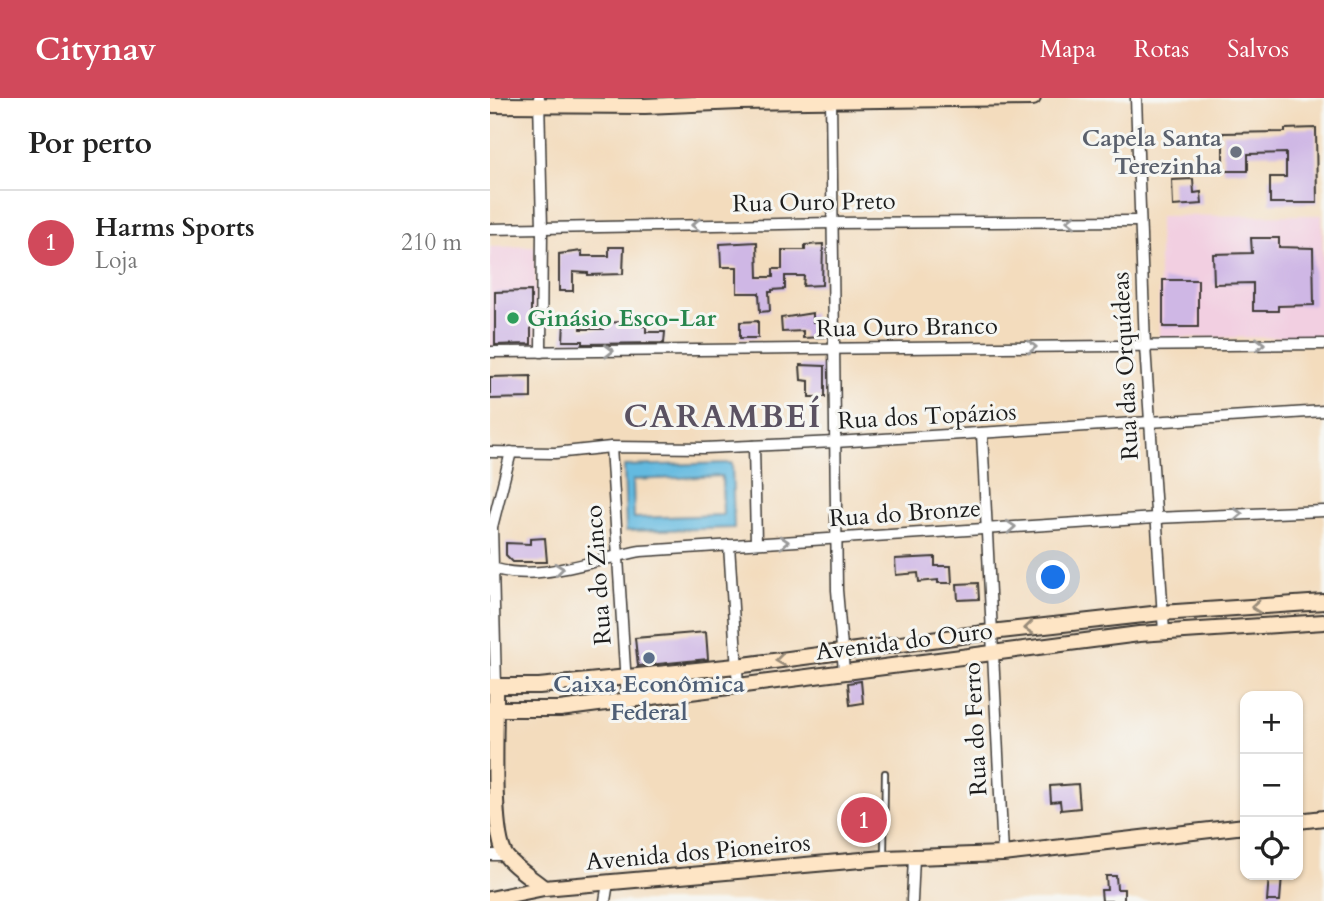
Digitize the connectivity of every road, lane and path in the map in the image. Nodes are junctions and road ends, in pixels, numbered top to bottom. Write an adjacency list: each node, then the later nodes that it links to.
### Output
1 (1033, 98): 4 (street)
2 (1136, 98): 9 (street, Rua das Orquídeas)
3 (831, 99): 4 (street); 5 (street); 10 (street)
4 (924, 99)
5 (740, 100): 7 (street)
6 (539, 101): 7 (street); 8 (street); 11 (street)
7 (644, 102)
8 (490, 105)
9 (1139, 221): 10 (street, Rua Ouro Preto, one-way to 10); 14 (street, Rua das Orquídeas)
10 (833, 223): 11 (street, Rua Ouro Preto, one-way to 11); 15 (street)
11 (542, 228): 12 (street, Rua Ouro Preto); 17 (street)
12 (490, 229)
13 (1324, 344): 14 (street, Rua Ouro Branco, one-way to 13)
14 (1145, 346): 15 (street, Rua Ouro Branco, one-way to 14); 19 (street, Rua das Orquídeas)
15 (835, 349): 17 (street, Rua Ouro Branco, one-way to 15); 21 (street)
16 (490, 352): 17 (street, Rua Ouro Branco)
17 (541, 352)
18 (1324, 411): 19 (street, Rua dos Topázios)
19 (1149, 423): 20 (street, Rua dos Topázios); 27 (street, Rua das Orquídeas)
20 (982, 433): 21 (street, Rua dos Topázios); 29 (street, Rua do Ferro)
21 (835, 442): 22 (street, Rua dos Topázios); 30 (street)
22 (754, 446): 23 (street, Rua dos Topázios); 31 (street)
23 (611, 447): 25 (street, Rua dos Topázios); 33 (street, Rua do Zinco)
24 (490, 452): 25 (street, Rua dos Topázios)
25 (511, 452): 28 (street)
26 (1324, 511): 27 (street, Rua do Bronze, one-way to 26)
27 (1155, 518): 29 (street, Rua do Bronze, one-way to 27); 36 (street, Rua das Orquídeas)
28 (491, 528): 34 (street)
29 (987, 528): 30 (street, Rua do Bronze); 38 (street, Rua do Ferro)
30 (836, 539): 31 (street, Rua do Bronze, one-way to 30); 40 (street)
31 (756, 544): 32 (street, Rua do Bronze)
32 (729, 545): 33 (street, Rua do Bronze); 42 (street)
33 (618, 555): 34 (street, Rua do Bronze, one-way to 33); 44 (street, Rua do Zinco)
34 (491, 568): 45 (street)
35 (1324, 603): 36 (street, Avenida do Ouro, one-way to 36)
36 (1161, 613): 38 (street, Avenida do Ouro, one-way to 38); 39 (street, Rua das Orquídeas)
37 (1324, 622): 39 (street, Avenida do Ouro)
38 (991, 632): 40 (street, Avenida do Ouro); 41 (street, Rua do Ferro)
39 (1164, 632): 41 (street, Avenida do Ouro)
40 (843, 651): 42 (street, Avenida do Ouro, one-way to 42); 43 (street)
41 (991, 653): 43 (street, Avenida do Ouro); 53 (street, Rua do Ferro)
42 (736, 666): 44 (street, Avenida do Ouro); 46 (street)
43 (844, 671): 46 (street, Avenida do Ouro)
44 (626, 677): 45 (street, Avenida do Ouro); 47 (street, Rua do Zinco)
45 (493, 686): 48 (street)
46 (738, 686): 47 (street, Avenida do Ouro)
47 (627, 700): 48 (street, Avenida do Ouro)
48 (494, 709): 54 (street)
49 (885, 773): 56 (lane)
50 (1324, 818): 51 (street)
51 (1303, 820)
52 (1240, 827): 53 (street, Avenida dos Pioneiros)
53 (1003, 854): 55 (street, Avenida dos Pioneiros)
54 (497, 855): 58 (street)
55 (914, 857): 56 (street, Avenida dos Pioneiros); 61 (street)
56 (884, 858): 57 (street, Avenida dos Pioneiros)
57 (608, 883): 58 (street, Avenida dos Pioneiros); 60 (street)
58 (544, 888): 59 (street, Avenida dos Pioneiros)
59 (490, 899)
60 (605, 901)
61 (912, 901)

